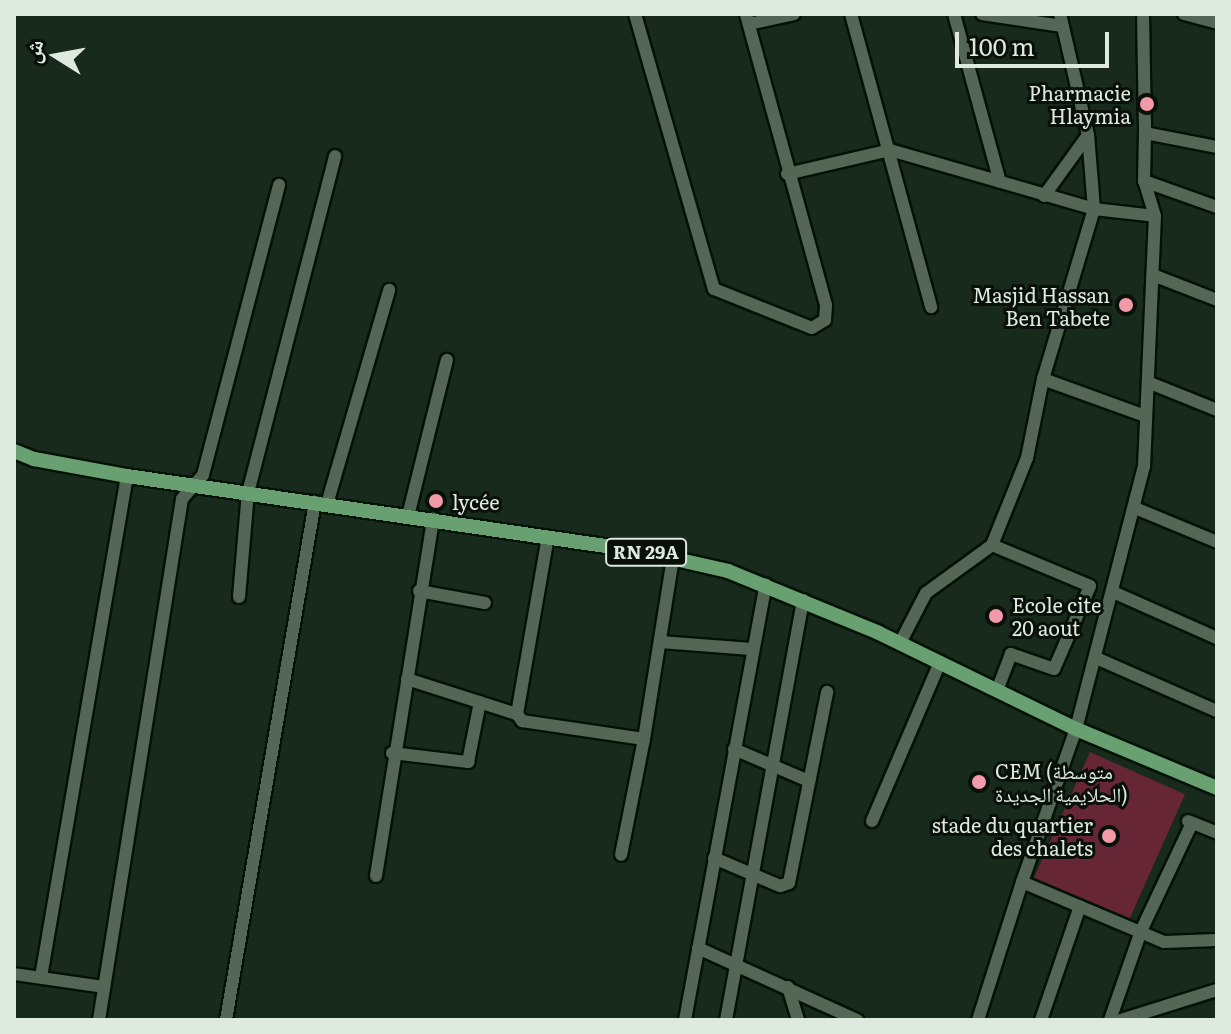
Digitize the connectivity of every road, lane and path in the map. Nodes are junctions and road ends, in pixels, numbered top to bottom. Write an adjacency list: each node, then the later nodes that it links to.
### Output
1 (635, 14): 16 (street)
2 (794, 14): 8 (street)
3 (851, 14): 14 (street)
4 (954, 14): 18 (street)
5 (982, 14): 9 (street)
6 (1143, 14): 11 (street)
7 (1184, 14): 10 (street)
8 (747, 19): 16 (street)
9 (1061, 20): 12 (street)
10 (1217, 23)
11 (1145, 133): 13 (street); 17 (street)
12 (1088, 135): 20 (street); 22 (street)
13 (1217, 147)
14 (890, 150): 16 (street); 18 (street); 27 (street)
15 (335, 156): 38 (street)
16 (787, 174)
17 (1144, 181): 21 (street); 23 (street)
18 (1000, 182): 20 (street)
19 (279, 185): 37 (street)
20 (1044, 196): 22 (street)
21 (1217, 207)
22 (1094, 209): 23 (street); 29 (street)
23 (1155, 216): 24 (street)
24 (1153, 275): 26 (street); 30 (street)
25 (389, 290): 39 (street)
26 (1217, 300)
27 (931, 307)
28 (447, 360): 41 (street)
29 (1043, 379): 32 (street); 45 (street)
30 (1150, 383): 31 (street); 32 (street)
31 (1217, 410)
32 (1145, 416): 40 (street)
33 (14, 451): 34 (main road)
34 (34, 459): 35 (main road); 36 (main road, RN 29A)
35 (14, 460)
36 (127, 476): 37 (main road, RN 29A); 87 (street)
37 (193, 486): 38 (main road, RN 29A); 88 (street)
38 (248, 493): 39 (main road, RN 29A); 50 (street)
39 (321, 503): 41 (main road, RN 29A); 92 (street)
40 (1135, 508): 44 (street); 49 (street)
41 (408, 516): 42 (main road, RN 29A)
42 (433, 519): 43 (main road, RN 29A); 48 (street)
43 (548, 537): 46 (main road, RN 29A); 66 (street)
44 (1217, 542)
45 (992, 545): 53 (street); 57 (street)
46 (673, 557): 47 (main road, RN 29A); 56 (street)
47 (766, 584): 51 (main road, RN 29A); 58 (street)
48 (419, 591): 52 (street); 61 (street)
49 (1113, 592): 54 (street); 55 (street)
50 (239, 597)
51 (803, 600): 57 (main road, RN 29A); 71 (street)
52 (485, 603)
53 (1078, 614): 54 (street); 62 (street)
54 (1104, 625): 59 (street)
55 (1217, 638)
56 (660, 642): 58 (street); 68 (street)
57 (900, 643): 60 (main road, RN 29A)
58 (752, 649): 69 (street)
59 (1096, 658): 65 (street); 67 (street)
60 (940, 662): 62 (main road, RN 29A); 74 (street)
61 (407, 679): 64 (street); 70 (street)
62 (998, 688): 67 (main road, RN 29A)
63 (827, 692): 72 (street)
64 (480, 702): 66 (street); 70 (street)
65 (1217, 711)
66 (517, 714): 68 (street)
67 (1076, 729): 73 (main road, RN 29A); 80 (street)
68 (644, 739): 76 (street)
69 (734, 749): 71 (street); 77 (street)
70 (392, 753): 79 (street)
71 (773, 765): 72 (street); 78 (street)
72 (809, 781): 78 (street)
73 (1217, 788)
74 (872, 821)
75 (1217, 833): 82 (street)
76 (621, 855)
77 (714, 858): 78 (street); 84 (street)
78 (754, 873): 85 (street)
79 (376, 876)
80 (1022, 882): 81 (street); 97 (street)
81 (1080, 906): 82 (street); 98 (street)
82 (1141, 931): 83 (street); 99 (street)
83 (1217, 940)
84 (698, 948): 85 (street); 93 (street)
85 (736, 962): 89 (street); 94 (street)
86 (14, 974): 87 (street)
87 (41, 977): 88 (street)
88 (104, 987): 91 (street)
89 (788, 987): 95 (street); 96 (street)
90 (1217, 990): 100 (street)
91 (99, 1020)
92 (226, 1020)
93 (685, 1020)
94 (726, 1020)
95 (798, 1020)
96 (857, 1020)
97 (978, 1020)
98 (1041, 1020)
99 (1110, 1020)
100 (1121, 1020)

